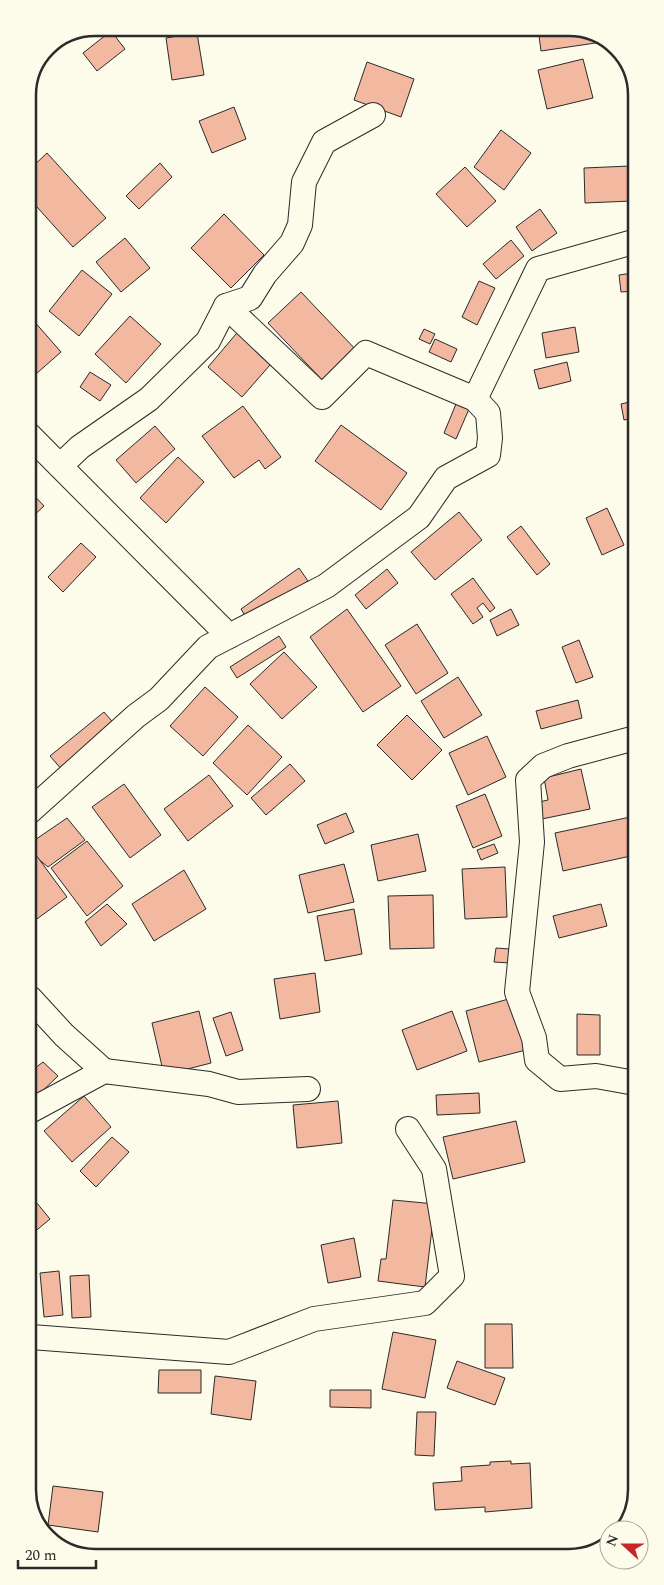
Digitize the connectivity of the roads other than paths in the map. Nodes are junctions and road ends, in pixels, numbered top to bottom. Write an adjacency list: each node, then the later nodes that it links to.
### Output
1 (373, 116): 3 (street)
2 (628, 243): 4 (street)
3 (226, 306): 4 (street); 6 (street)
4 (475, 399): 7 (street)
5 (36, 442): 6 (street)
6 (60, 466): 7 (street)
7 (230, 636): 9 (street)
8 (628, 740): 12 (street)
9 (36, 806)
10 (36, 1005): 11 (street)
11 (104, 1071): 13 (street); 14 (street)
12 (628, 1082)
13 (308, 1089)
14 (36, 1108)
15 (408, 1129): 16 (street)
16 (36, 1337)

